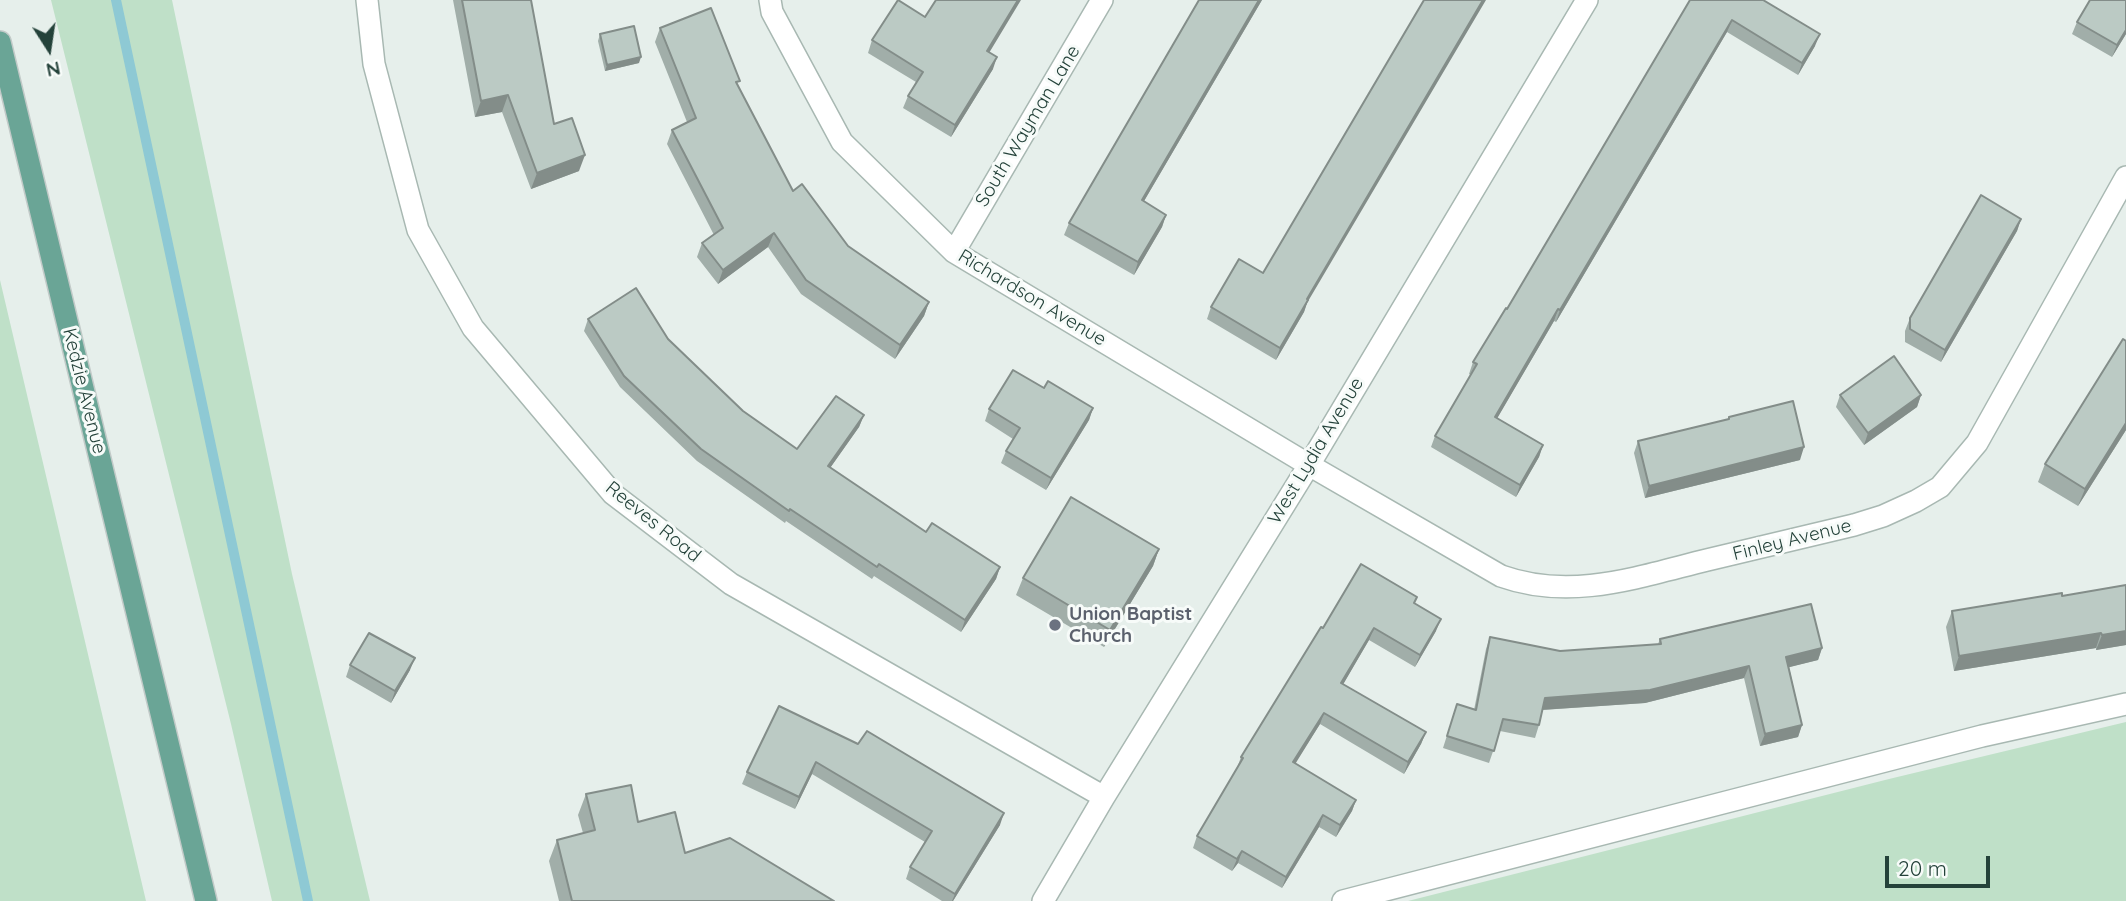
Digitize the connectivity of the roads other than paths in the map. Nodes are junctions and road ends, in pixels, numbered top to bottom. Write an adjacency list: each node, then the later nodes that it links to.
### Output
1 (367, 0): 10 (street, Reeves Road)
2 (770, 0): 7 (street, Richardson Avenue)
3 (1102, 0): 7 (street, South Wayman Lane)
4 (1587, 0): 8 (street, West Lydia Avenue)
5 (0, 42): 11 (main road, Kedzie Avenue)
6 (2126, 177): 8 (street, Finley Avenue)
7 (954, 252): 8 (street, Richardson Avenue)
8 (1309, 464): 10 (street, West Lydia Avenue)
9 (2126, 704): 13 (street)
10 (1104, 797): 12 (street, West Lydia Avenue)
11 (206, 901)
12 (1043, 901)
13 (1343, 901)

